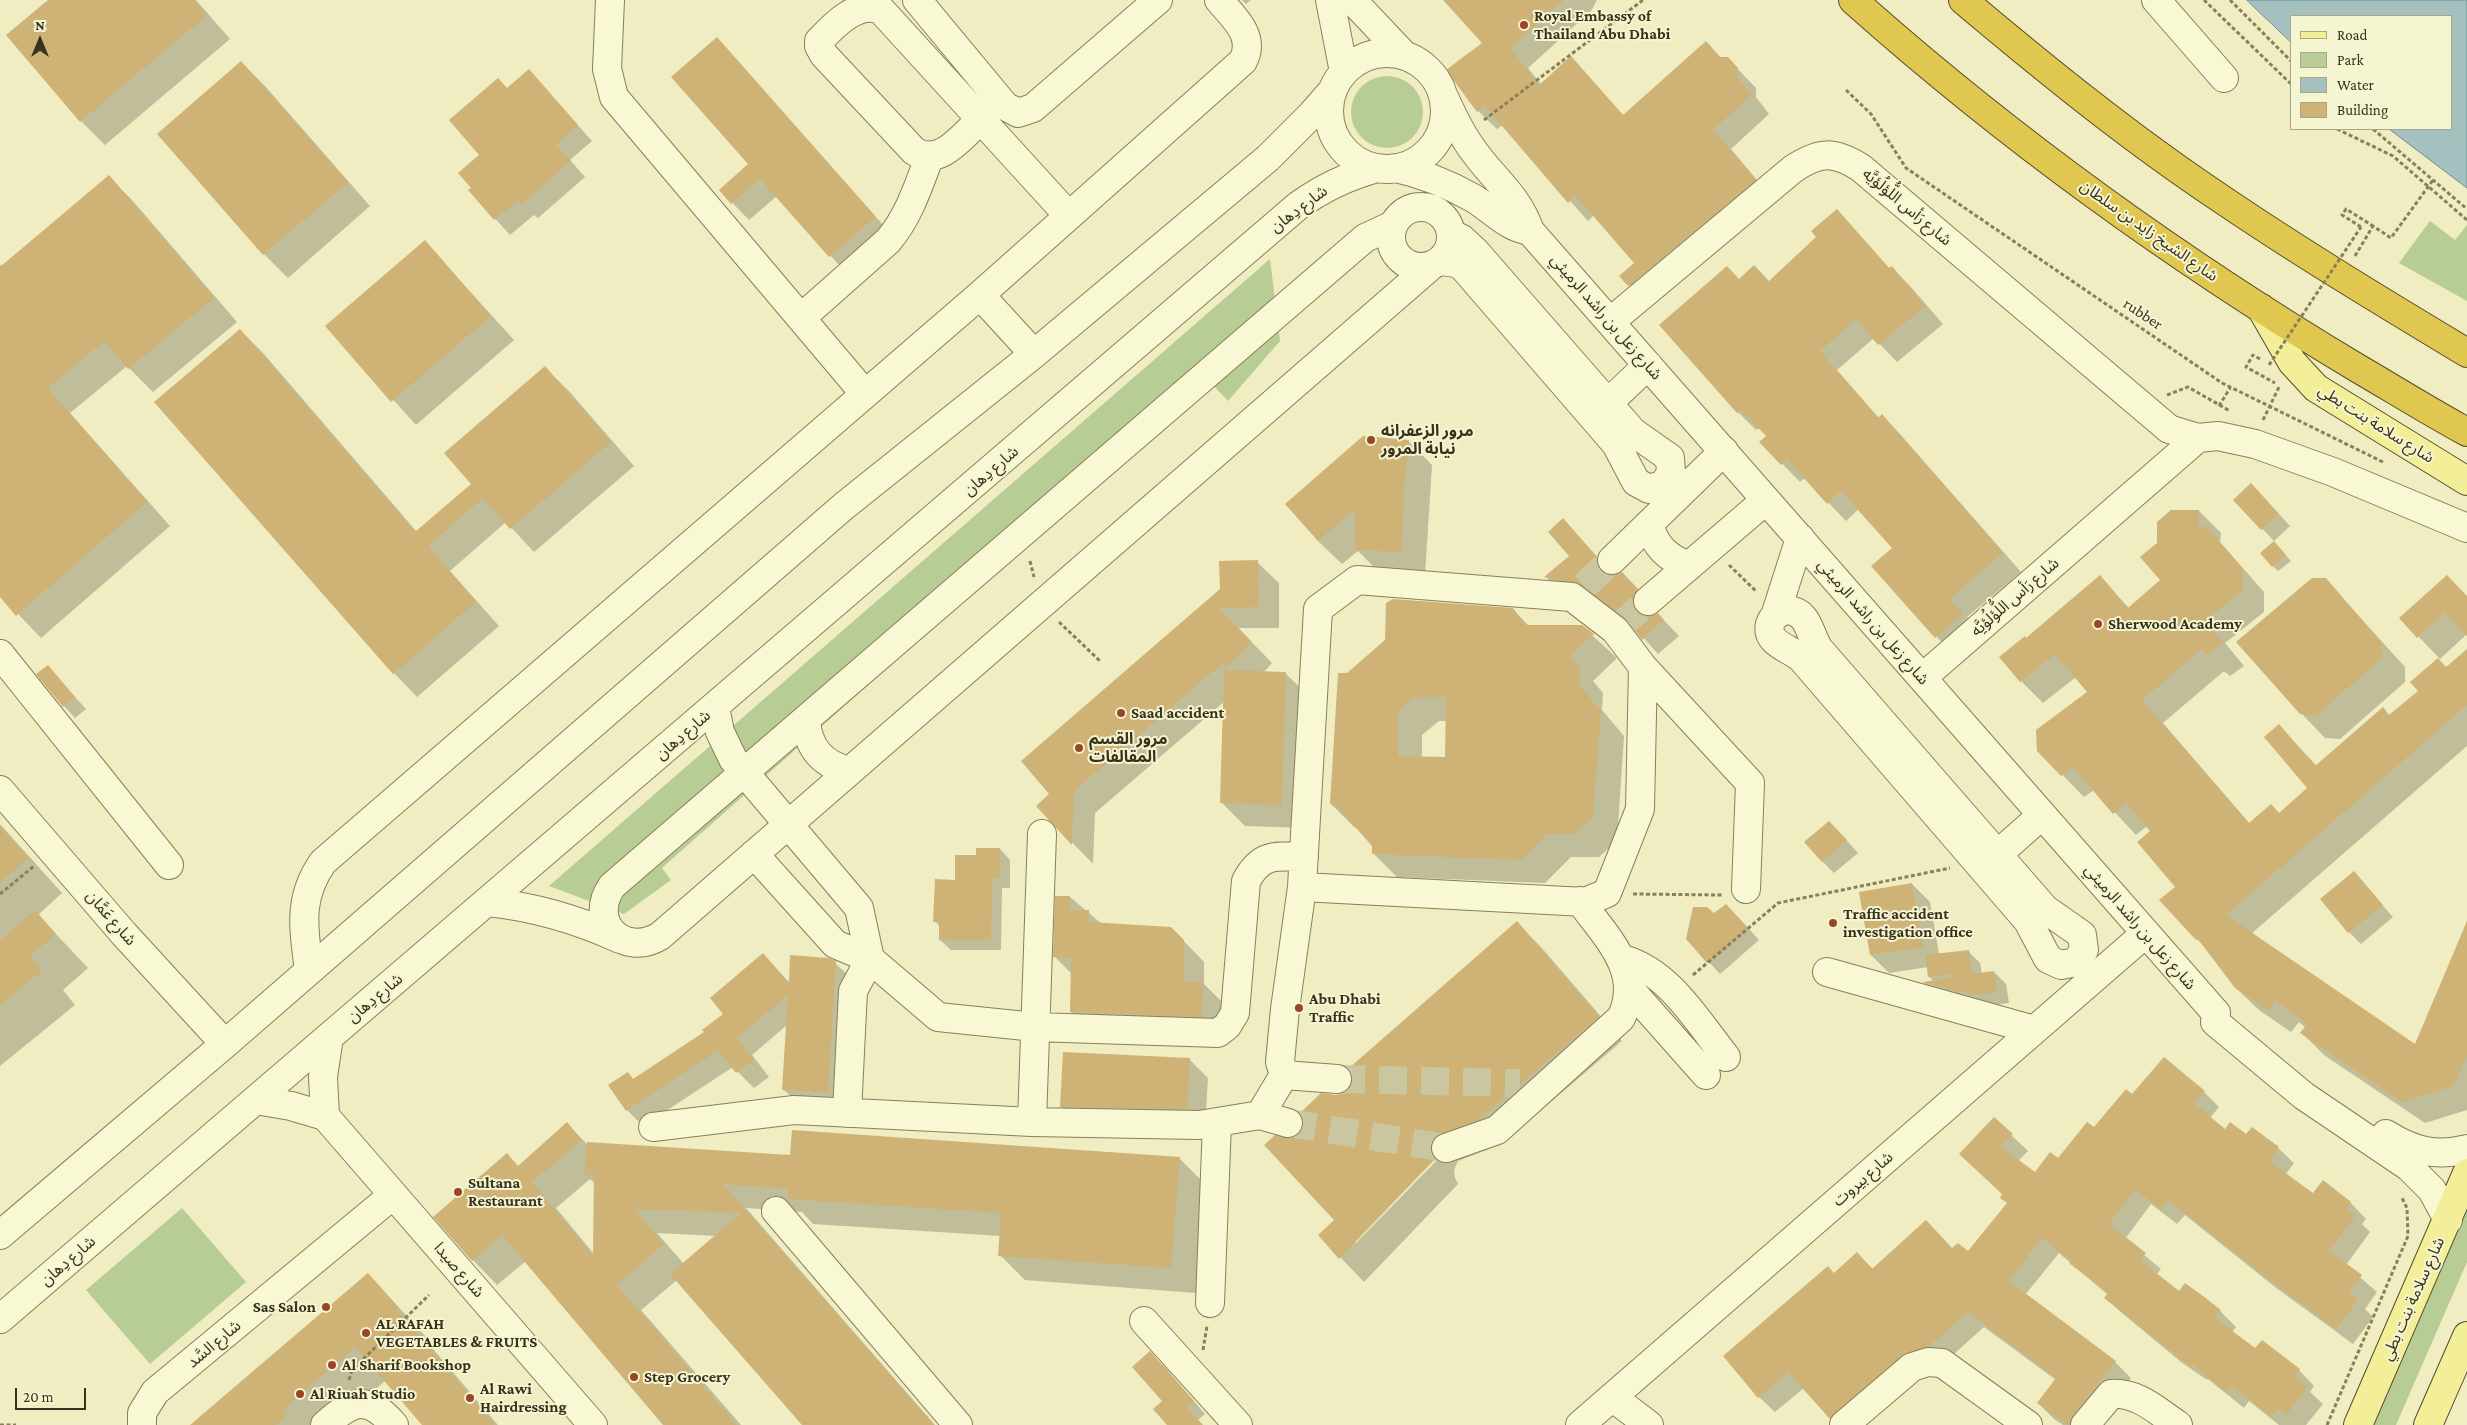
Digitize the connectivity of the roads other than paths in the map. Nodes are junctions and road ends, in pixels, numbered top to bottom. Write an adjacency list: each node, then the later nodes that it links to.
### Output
1 (610, 0): 24 (street)
2 (916, 0): 3 (street)
3 (1158, 0)
4 (1219, 0): 17 (street)
5 (1330, 0): 12 (street)
6 (1352, 0): 10 (street)
7 (1853, 0): 23 (highway, شارع الشيخ زايد بن سلطان)
8 (1963, 0): 26 (highway)
9 (2156, 0): 11 (street)
10 (1404, 56): 12 (street); 13 (street)
11 (2224, 78)
12 (1339, 81): 16 (street); 27 (street)
13 (1445, 99): 16 (street); 19 (street, شارع زعل بن راشد الرميثي)
14 (981, 119): 15 (street); 15 (street); 17 (street)
15 (929, 158): 24 (street)
16 (1386, 168): 19 (street); 45 (street, شارع دِهان)
17 (1069, 216): 22 (street)
18 (1393, 226): 20 (street); 21 (street); 46 (street)
19 (1530, 231): 25 (street, شارع زعل بن راشد الرميثي)
20 (1452, 234): 21 (street); 30 (street)
21 (1436, 264): 30 (street); 47 (street)
22 (980, 295): 27 (street); 29 (street)
23 (2261, 308): 31 (highway, شارع الشيخ زايد بن سلطان); 34 (main road, شارع سلامة بنت بطي)
24 (801, 318): 29 (street)
25 (1610, 322): 28 (street, شارع زعل بن راشد الرميثي); 32 (street, شارع رَأس اللُّؤلُؤيَّه)
26 (2467, 352)
27 (1034, 354): 64 (street)
28 (1648, 365): 30 (street); 33 (street, شارع زعل بن راشد الرميثي)
29 (865, 394): 64 (street)
30 (1608, 403)
31 (2467, 432)
32 (2198, 438): 37 (street, شارع رَأس اللُّؤلُؤيَّه); 44 (street, شارع رَأس اللُّؤلُؤيَّه)
33 (1724, 452): 35 (street, شارع زعل بن راشد الرميثي); 36 (street)
34 (2467, 481)
35 (1766, 500): 38 (street, شارع زعل بن راشد الرميثي); 40 (street)
36 (1649, 524): 39 (street); 40 (street)
37 (2467, 528)
38 (1800, 538): 44 (street, شارع زعل بن راشد الرميثي); 50 (street)
39 (1612, 560)
40 (1689, 566): 41 (street)
41 (1648, 601)
42 (0, 654): 55 (street)
43 (1643, 667): 54 (street); 57 (street); 58 (street)
44 (1922, 678): 50 (street, شارع زعل بن راشد الرميثي)
45 (715, 707): 48 (street); 59 (street, شارع دِهان)
46 (806, 720): 47 (street); 48 (street)
47 (849, 771): 51 (street)
48 (744, 772): 51 (street); 61 (street)
49 (0, 790): 71 (street, شارع عَمَّان)
50 (2042, 815): 60 (street, شارع زعل بن راشد الرميثي)
51 (788, 825): 53 (street); 62 (street)
52 (1042, 834): 68 (street)
53 (754, 854): 61 (street); 62 (street)
54 (1304, 857): 56 (street); 68 (street)
55 (169, 865)
56 (1302, 887): 58 (street); 74 (street)
57 (1746, 889)
58 (1580, 901): 63 (street)
59 (488, 902): 61 (street); 70 (street, شارع دِهان)
60 (2146, 933): 67 (street, شارع زعل بن راشد الرميثي); 69 (street, شارع بيروت)
61 (620, 939)
62 (870, 959): 68 (street); 77 (street)
63 (1622, 959): 66 (street); 72 (street)
64 (309, 971): 71 (street)
65 (1827, 972): 69 (street)
66 (1628, 987): 73 (street); 84 (street)
67 (2216, 1013): 85 (street); 89 (street, شارع زعل بن راشد الرميثي)
68 (1035, 1027): 80 (street)
69 (2034, 1030): 95 (street, شارع بيروت)
70 (329, 1038): 76 (street, شارع دِهان); 79 (street)
71 (226, 1044): 90 (street)
72 (1726, 1057)
73 (1706, 1074)
74 (1284, 1075): 75 (street); 78 (street)
75 (1337, 1079)
76 (256, 1100): 79 (street); 92 (street, شارع دِهان)
77 (847, 1113): 80 (street); 83 (street)
78 (1260, 1115): 81 (street); 82 (street)
79 (325, 1116): 87 (street, شارع صيدا)
80 (1032, 1122): 81 (street)
81 (1217, 1123): 91 (street)
82 (1288, 1124)
83 (653, 1127)
84 (1446, 1148)
85 (2467, 1150)
86 (2467, 1174): 89 (main road, شارع سلامة بنت بطي)
87 (393, 1195): 96 (street, شارع السَّد); 99 (street, شارع صيدا)
88 (776, 1211): 100 (street)
89 (2448, 1220): 108 (main road, شارع سلامة بنت بطي)
90 (0, 1235)
91 (1210, 1303)
92 (0, 1319)
93 (1144, 1321): 101 (street)
94 (2467, 1336): 109 (main road)
95 (1612, 1397): 102 (street, شارع بيروت); 103 (street)
96 (142, 1425)
97 (325, 1425): 98 (street)
98 (394, 1425)
99 (593, 1425)
100 (958, 1425)
101 (1238, 1425)
102 (1580, 1425)
103 (1650, 1425)
104 (1844, 1425): 105 (street)
105 (2028, 1425)
106 (2085, 1425): 107 (street)
107 (2178, 1425)
108 (2358, 1425)
109 (2428, 1425)

